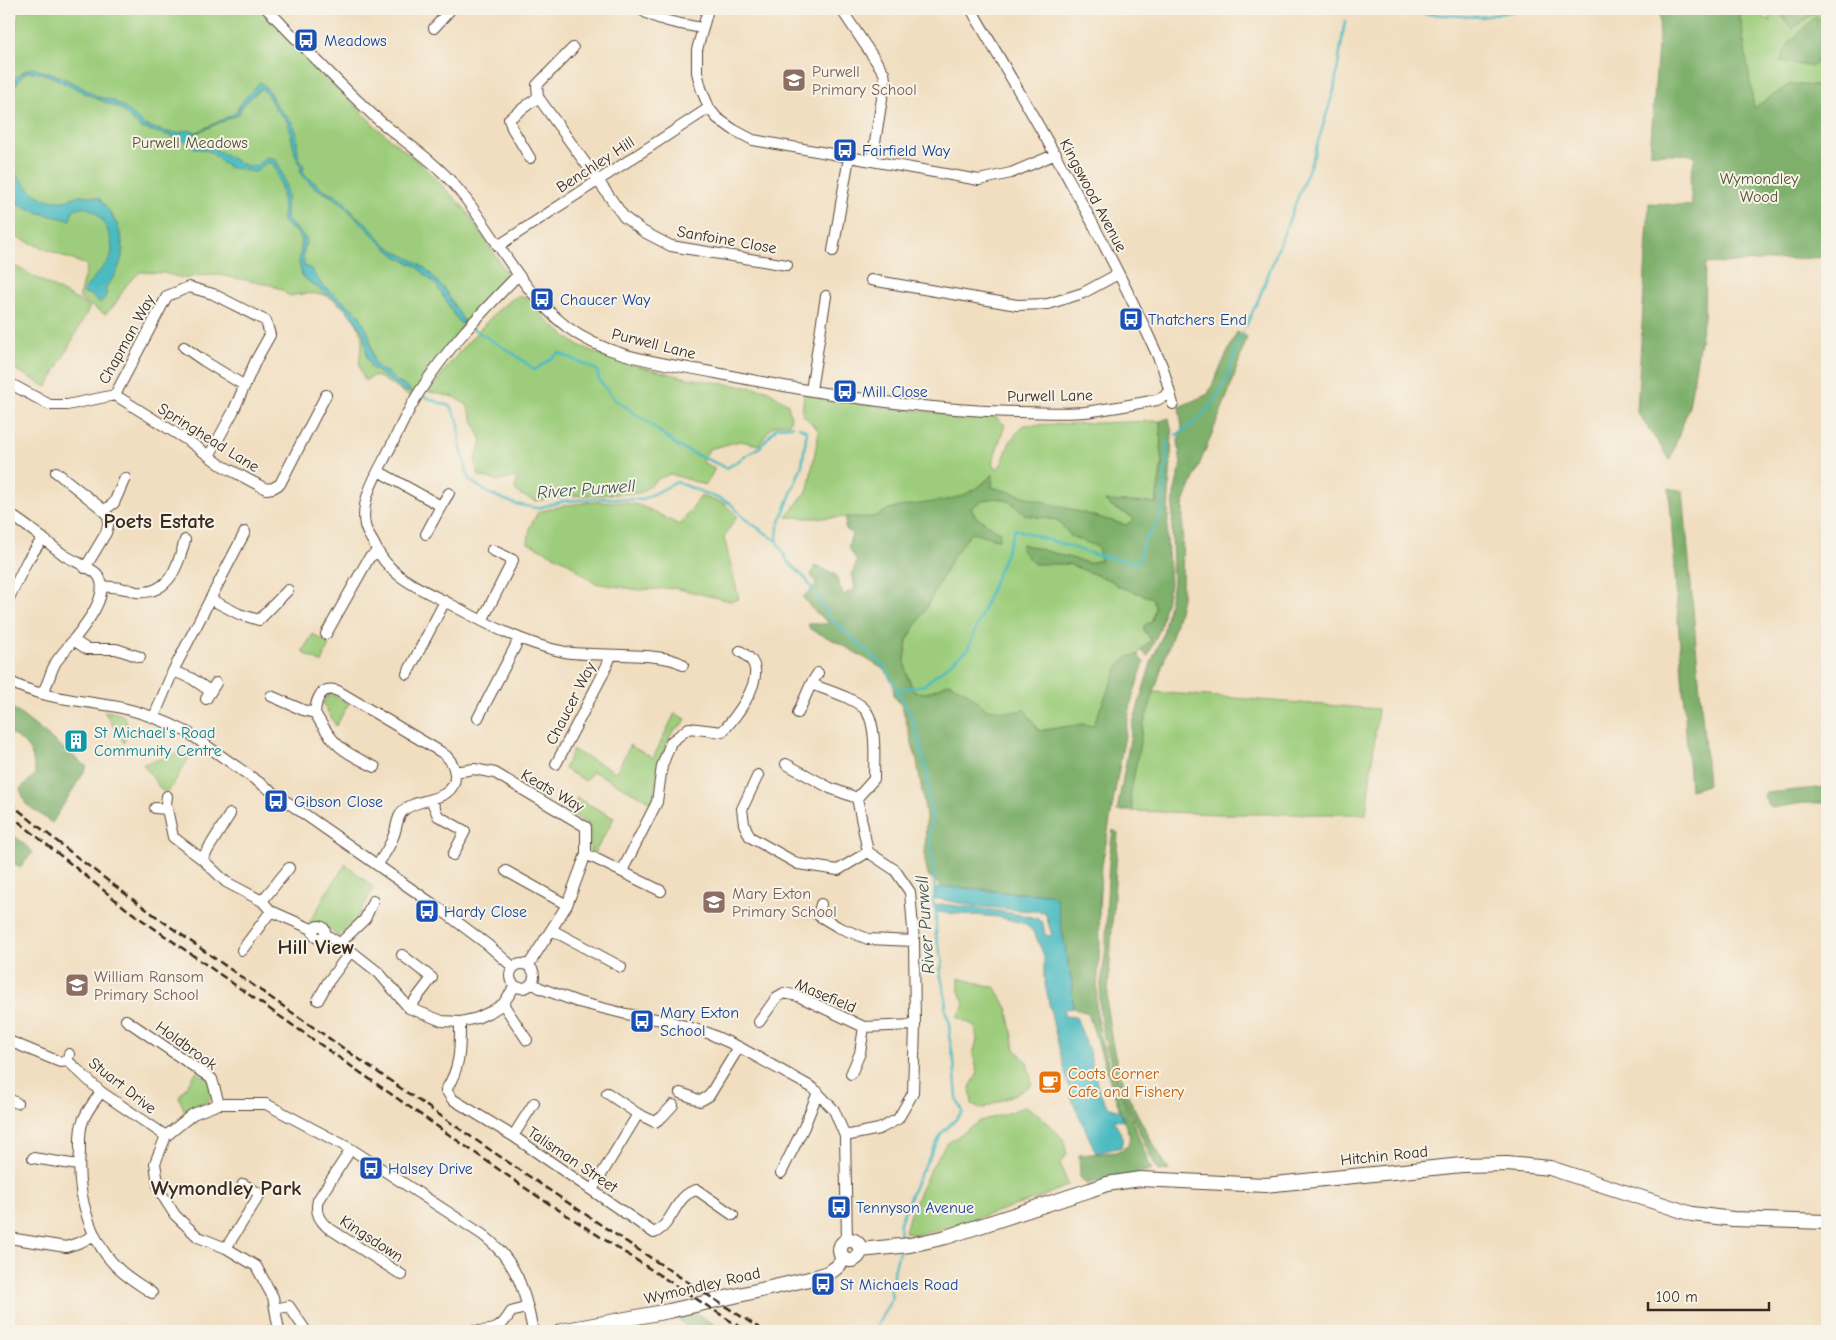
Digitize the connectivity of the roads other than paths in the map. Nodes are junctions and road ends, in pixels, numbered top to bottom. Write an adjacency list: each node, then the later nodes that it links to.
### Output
1 (267, 9): 17 (street, Purwell Lane)
2 (451, 9): 7 (street)
3 (640, 9): 8 (street)
4 (708, 9): 8 (street)
5 (841, 9): 15 (street)
6 (971, 9): 12 (street, Kingswood Avenue)
7 (434, 28)
8 (702, 28): 11 (street)
9 (573, 48): 10 (street)
10 (538, 97): 14 (street); 16 (street, Sanfoine Close)
11 (709, 108): 13 (street); 16 (street, Benchley Hill)
12 (1056, 154): 15 (street); 20 (street, Kingswood Avenue)
13 (849, 157): 15 (street); 18 (street)
14 (530, 158)
15 (872, 161)
16 (597, 180): 17 (street, Benchley Hill); 19 (street, Sanfoine Close)
17 (498, 246): 21 (street, Purwell Lane)
18 (833, 251)
19 (788, 265)
20 (1118, 274): 22 (street); 28 (street, Kingswood Avenue)
21 (518, 276): 27 (street, Purwell Lane); 33 (street, Chaucer Way)
22 (871, 280)
23 (826, 296): 27 (street)
24 (184, 347): 26 (street)
25 (9, 383): 29 (street, Chapman Way)
26 (245, 386): 29 (street, Chapman Way); 32 (street)
27 (811, 390): 28 (street, Purwell Lane)
28 (1169, 390): 31 (street, Kingswood Avenue)
29 (115, 395): 32 (street, Springhead Lane)
30 (326, 395): 32 (street, Springhead Lane)
31 (1172, 404)
32 (209, 456)
33 (378, 471): 37 (street); 45 (street, Chaucer Way)
34 (56, 472): 38 (street)
35 (125, 478): 38 (street)
36 (449, 493): 37 (street)
37 (441, 506): 41 (street)
38 (103, 511): 46 (street)
39 (9, 514): 42 (street)
40 (246, 532): 50 (street)
41 (426, 534)
42 (43, 538): 46 (street); 49 (street)
43 (185, 540): 47 (street)
44 (492, 550): 52 (street)
45 (377, 552): 51 (street, Chaucer Way); 53 (street)
46 (85, 568): 47 (street)
47 (102, 586): 55 (street)
48 (288, 590): 50 (street)
49 (9, 598)
50 (210, 599): 60 (street)
51 (445, 601): 52 (street, Chaucer Way); 62 (street)
52 (482, 622): 54 (street, Chaucer Way)
53 (326, 634)
54 (518, 638): 57 (street, Chaucer Way); 71 (street)
55 (72, 640): 58 (street); 66 (street)
56 (740, 651): 90 (street)
57 (611, 656): 59 (street, Chaucer Way); 72 (street, Chaucer Way)
58 (140, 657)
59 (684, 665)
60 (173, 671): 65 (street); 70 (street)
61 (818, 673): 64 (street)
62 (407, 674)
63 (9, 681): 66 (street)
64 (811, 684): 69 (street); 78 (street)
65 (211, 691)
66 (42, 693): 70 (street)
67 (271, 696): 68 (street)
68 (315, 713): 74 (street); 75 (street)
69 (798, 713)
70 (154, 717): 87 (street)
71 (478, 718)
72 (556, 764)
73 (786, 764): 78 (street)
74 (375, 767)
75 (455, 772): 79 (street); 84 (street, Keats Way)
76 (758, 775): 83 (street)
77 (166, 796): 81 (street)
78 (857, 798): 83 (street)
79 (431, 799): 85 (street); 87 (street)
80 (155, 808): 81 (street)
81 (167, 809): 86 (street)
82 (230, 814): 86 (street)
83 (868, 852): 98 (street)
84 (586, 854): 90 (street); 95 (street, Keats Way)
85 (453, 855)
86 (202, 859): 92 (street)
87 (378, 864): 104 (street)
88 (289, 868): 92 (street)
89 (506, 870): 95 (street)
90 (622, 870): 91 (street)
91 (661, 891)
92 (262, 901): 96 (street)
93 (373, 901): 99 (street)
94 (821, 904): 98 (street)
95 (567, 905): 97 (street, Keats Way)
96 (271, 911): 99 (street); 100 (street)
97 (552, 930): 103 (street, Keats Way); 105 (street)
98 (914, 941): 114 (street)
99 (339, 944): 101 (street)
100 (242, 950)
101 (351, 951): 108 (street); 110 (street)
102 (402, 955): 110 (street)
103 (528, 966): 104 (street); 106 (street)
104 (513, 967): 107 (street)
105 (621, 967)
106 (532, 983): 107 (street); 118 (street)
107 (515, 986): 109 (street)
108 (318, 1000)
109 (503, 1004): 112 (street); 116 (street)
110 (409, 1008): 112 (street)
111 (126, 1020): 125 (street, Holdbrook)
112 (460, 1022): 129 (street, Talisman Street)
113 (760, 1022): 115 (street, Masefield)
114 (915, 1025): 115 (street, Masefield); 130 (street)
115 (864, 1027): 119 (street, Masefield)
116 (527, 1040)
117 (9, 1041): 120 (street, Stuart Drive)
118 (739, 1048): 121 (street); 123 (street)
119 (851, 1074)
120 (101, 1092): 128 (street, Stuart Drive); 133 (street)
121 (818, 1092): 130 (street); 134 (street)
122 (606, 1093): 127 (street)
123 (680, 1093)
124 (534, 1102): 129 (street)
125 (219, 1104): 128 (street); 131 (street)
126 (673, 1104): 127 (street)
127 (638, 1114): 136 (street)
128 (166, 1136): 142 (street)
129 (513, 1136): 136 (street, Talisman Street)
130 (845, 1136): 141 (street)
131 (351, 1149): 145 (street, Kingsdown); 147 (street)
132 (33, 1158): 133 (street)
133 (78, 1165): 139 (street)
134 (781, 1173)
135 (243, 1184): 142 (street)
136 (592, 1190): 137 (street, Talisman Street)
137 (733, 1214)
138 (1827, 1222): 143 (street, Hitchin Road)
139 (95, 1235): 140 (street); 146 (street)
140 (9, 1238)
141 (847, 1240): 143 (street); 144 (street)
142 (226, 1248): 148 (street)
143 (860, 1250): 144 (street)
144 (843, 1258): 149 (street, Wymondley Road)
145 (402, 1275)
146 (152, 1293)
147 (528, 1307): 152 (street); 153 (street)
148 (276, 1309): 150 (street); 151 (street)
149 (577, 1330): 154 (street, Wymondley Road)
150 (278, 1331)
151 (306, 1331)
152 (470, 1331)
153 (533, 1331)
154 (561, 1331)

